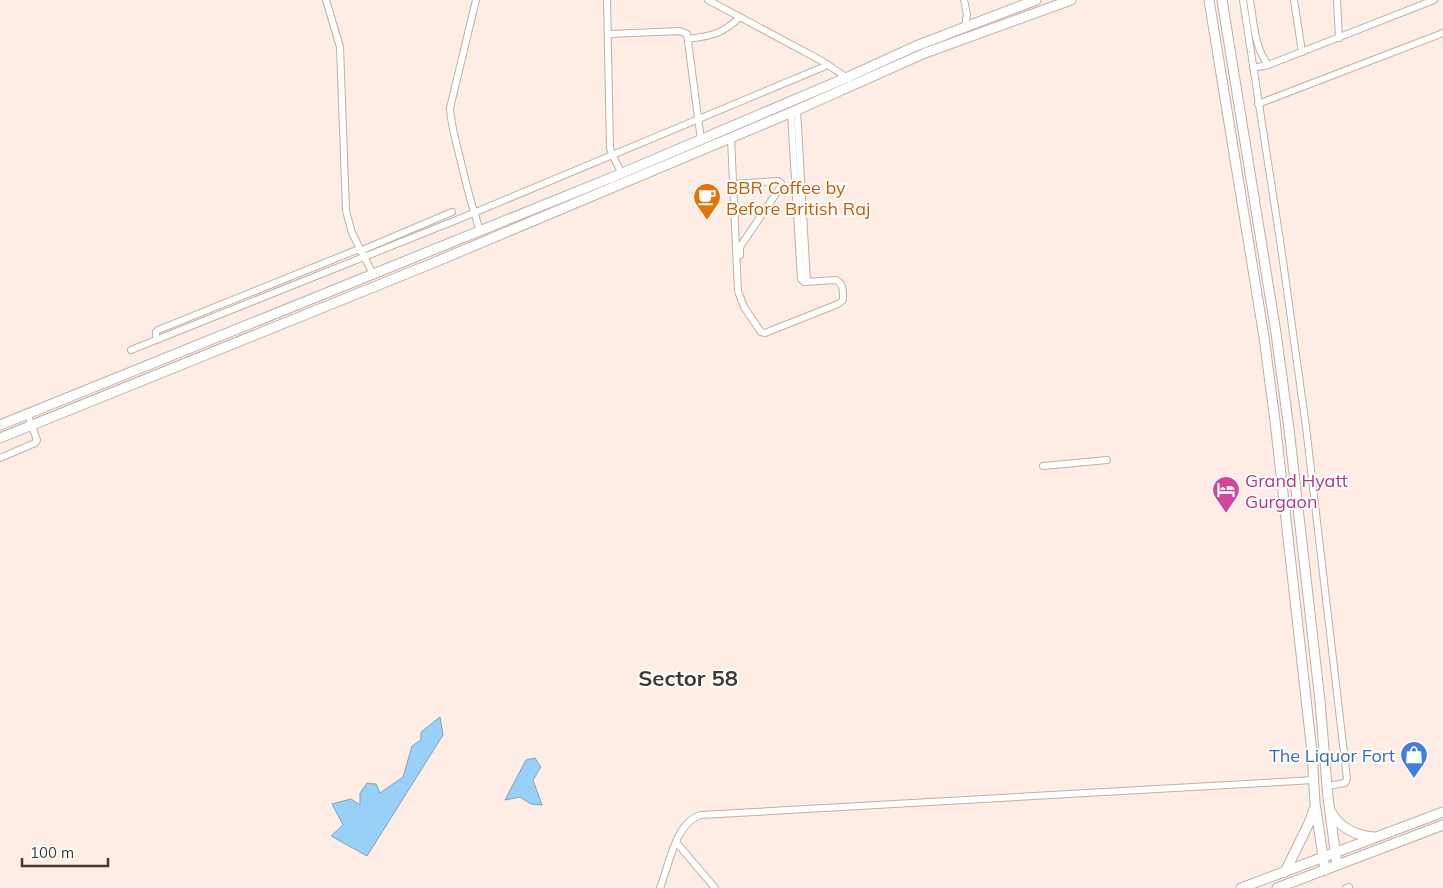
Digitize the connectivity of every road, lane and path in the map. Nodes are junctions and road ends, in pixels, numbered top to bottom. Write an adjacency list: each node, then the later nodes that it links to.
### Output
1 (326, 0): 37 (street)
2 (476, 0): 35 (street)
3 (607, 0): 18 (street)
4 (708, 0): 15 (street)
5 (964, 0): 16 (street)
6 (1036, 0): 16 (street)
7 (1071, 0): 25 (street)
8 (1209, 0): 53 (street)
9 (1222, 0): 52 (street)
10 (1242, 0): 24 (street)
11 (1250, 0): 23 (street)
12 (1294, 0): 21 (street)
13 (1336, 0): 19 (street)
14 (1434, 0): 19 (street)
15 (740, 17): 20 (street); 22 (street)
16 (965, 26): 25 (street)
17 (1443, 33): 26 (street)
18 (608, 34): 20 (street); 31 (street)
19 (1339, 38): 21 (street)
20 (688, 39): 28 (street)
21 (1302, 52): 23 (street)
22 (828, 65): 25 (street); 28 (street)
23 (1268, 66): 24 (street)
24 (1253, 68): 26 (street)
25 (850, 81): 27 (street); 30 (street)
26 (1258, 104): 55 (street)
27 (794, 111): 29 (street); 39 (street)
28 (700, 120): 30 (street); 31 (street)
29 (732, 138): 33 (street); 44 (street)
30 (702, 140): 32 (street)
31 (613, 156): 32 (street); 35 (street)
32 (622, 174): 36 (street)
33 (734, 184): 39 (street); 39 (street)
34 (452, 212): 37 (street)
35 (474, 213): 36 (street); 38 (street)
36 (480, 230): 40 (street)
37 (360, 250): 38 (street); 41 (street)
38 (364, 258): 40 (street); 41 (street)
39 (737, 259)
40 (373, 274): 43 (street)
41 (156, 340): 42 (street)
42 (131, 350)
43 (139, 368): 44 (street); 45 (street)
44 (144, 379): 47 (street)
45 (27, 413): 46 (street); 47 (street)
46 (0, 424)
47 (32, 425): 48 (street); 49 (street)
48 (0, 438)
49 (0, 458)
50 (1107, 460): 51 (street)
51 (1043, 466)
52 (1322, 726): 53 (street); 55 (street)
53 (1309, 728): 54 (street)
54 (1314, 780): 56 (street); 61 (street)
55 (1327, 786): 57 (street)
56 (1315, 804): 63 (street); 66 (street)
57 (1329, 808): 60 (street); 62 (street)
58 (1443, 812): 60 (street)
59 (1443, 825): 64 (street)
60 (1378, 837): 62 (street)
61 (676, 842): 67 (street); 68 (street)
62 (1334, 853): 63 (street); 64 (street)
63 (1323, 857): 65 (street); 66 (street)
64 (1337, 866): 65 (street)
65 (1324, 870): 70 (street)
66 (1285, 872): 69 (street)
67 (660, 888)
68 (715, 888)
69 (1240, 888)
70 (1277, 888)

